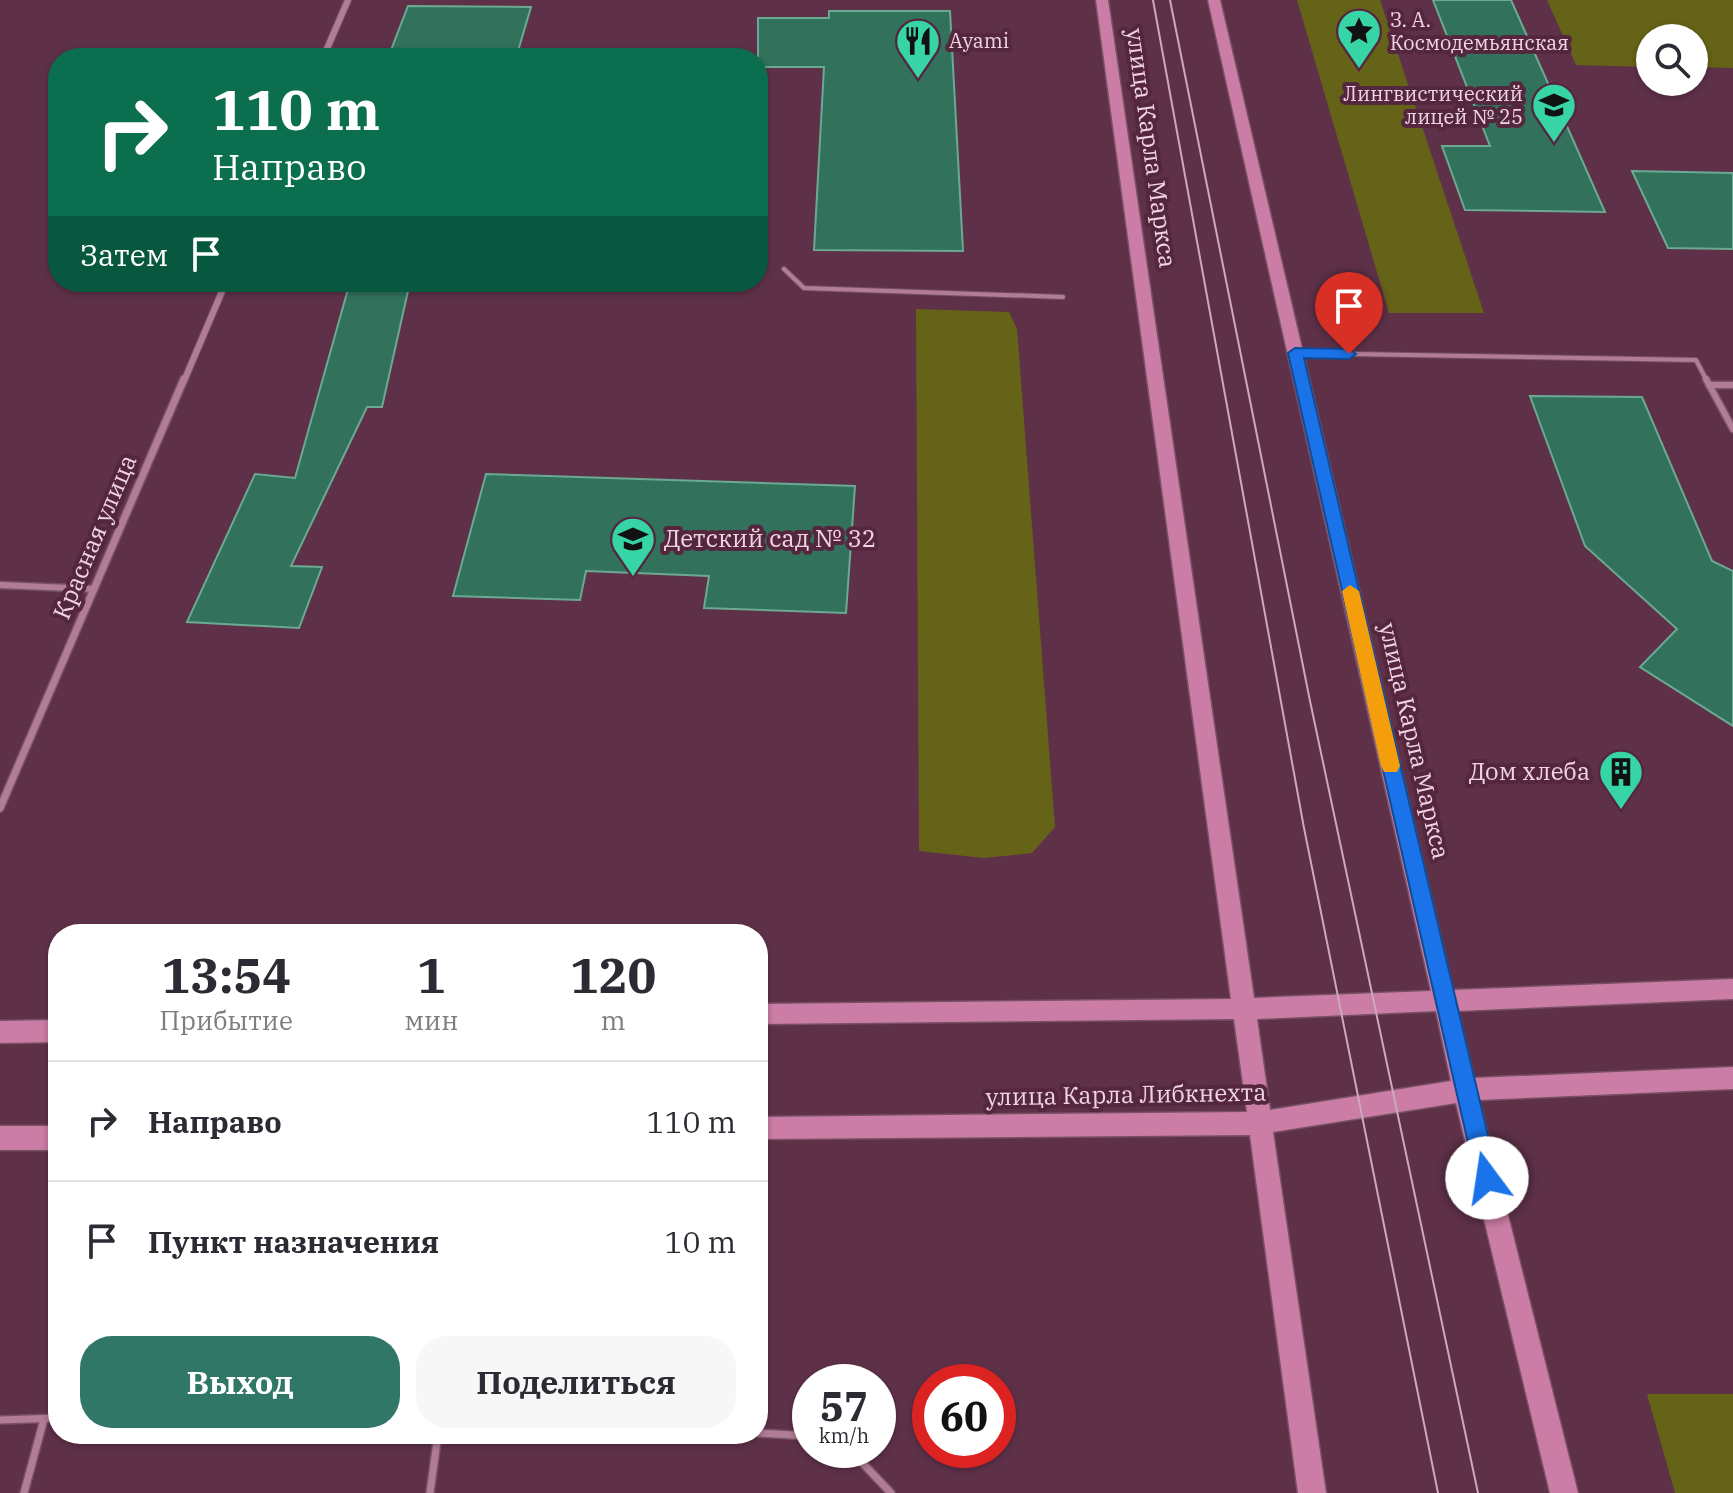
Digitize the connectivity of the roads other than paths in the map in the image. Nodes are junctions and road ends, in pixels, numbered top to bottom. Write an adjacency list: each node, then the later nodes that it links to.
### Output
1 (348, 0): 4 (street)
2 (1102, 0): 17 (main road, улица Карла Маркса)
3 (1214, 0): 8 (main road, улица Карла Маркса)
4 (327, 48)
5 (784, 269): 7 (lane)
6 (222, 292): 13 (street, Красная улица)
7 (1063, 297)
8 (1295, 353): 9 (lane); 16 (main road, улица Карла Маркса)
9 (1709, 385): 10 (lane); 11 (lane)
10 (1733, 385)
11 (1733, 429)
12 (0, 585): 13 (lane)
13 (94, 589): 14 (street, Красная улица)
14 (0, 808)
15 (1733, 989): 16 (main road)
16 (1445, 999): 17 (main road); 22 (main road, улица Карла Маркса)
17 (1243, 1009): 18 (main road); 23 (main road, улица Карла Маркса)
18 (768, 1014)
19 (48, 1031): 20 (main road)
20 (0, 1032)
21 (1733, 1078): 22 (main road, улица Карла Либкнехта)
22 (1465, 1090): 23 (main road, улица Карла Либкнехта); 38 (main road, улица Карла Маркса)
23 (1259, 1123): 24 (main road, улица Карла Либкнехта); 37 (main road, улица Карла Маркса)
24 (768, 1128)
25 (0, 1138): 26 (main road)
26 (48, 1138)
27 (44, 1419): 28 (lane); 29 (lane); 34 (lane)
28 (48, 1419)
29 (0, 1420)
30 (768, 1434): 31 (lane)
31 (792, 1435)
32 (437, 1444): 35 (lane)
33 (867, 1468): 36 (lane)
34 (24, 1493)
35 (430, 1493)
36 (891, 1493)
37 (1312, 1493)
38 (1564, 1493)

